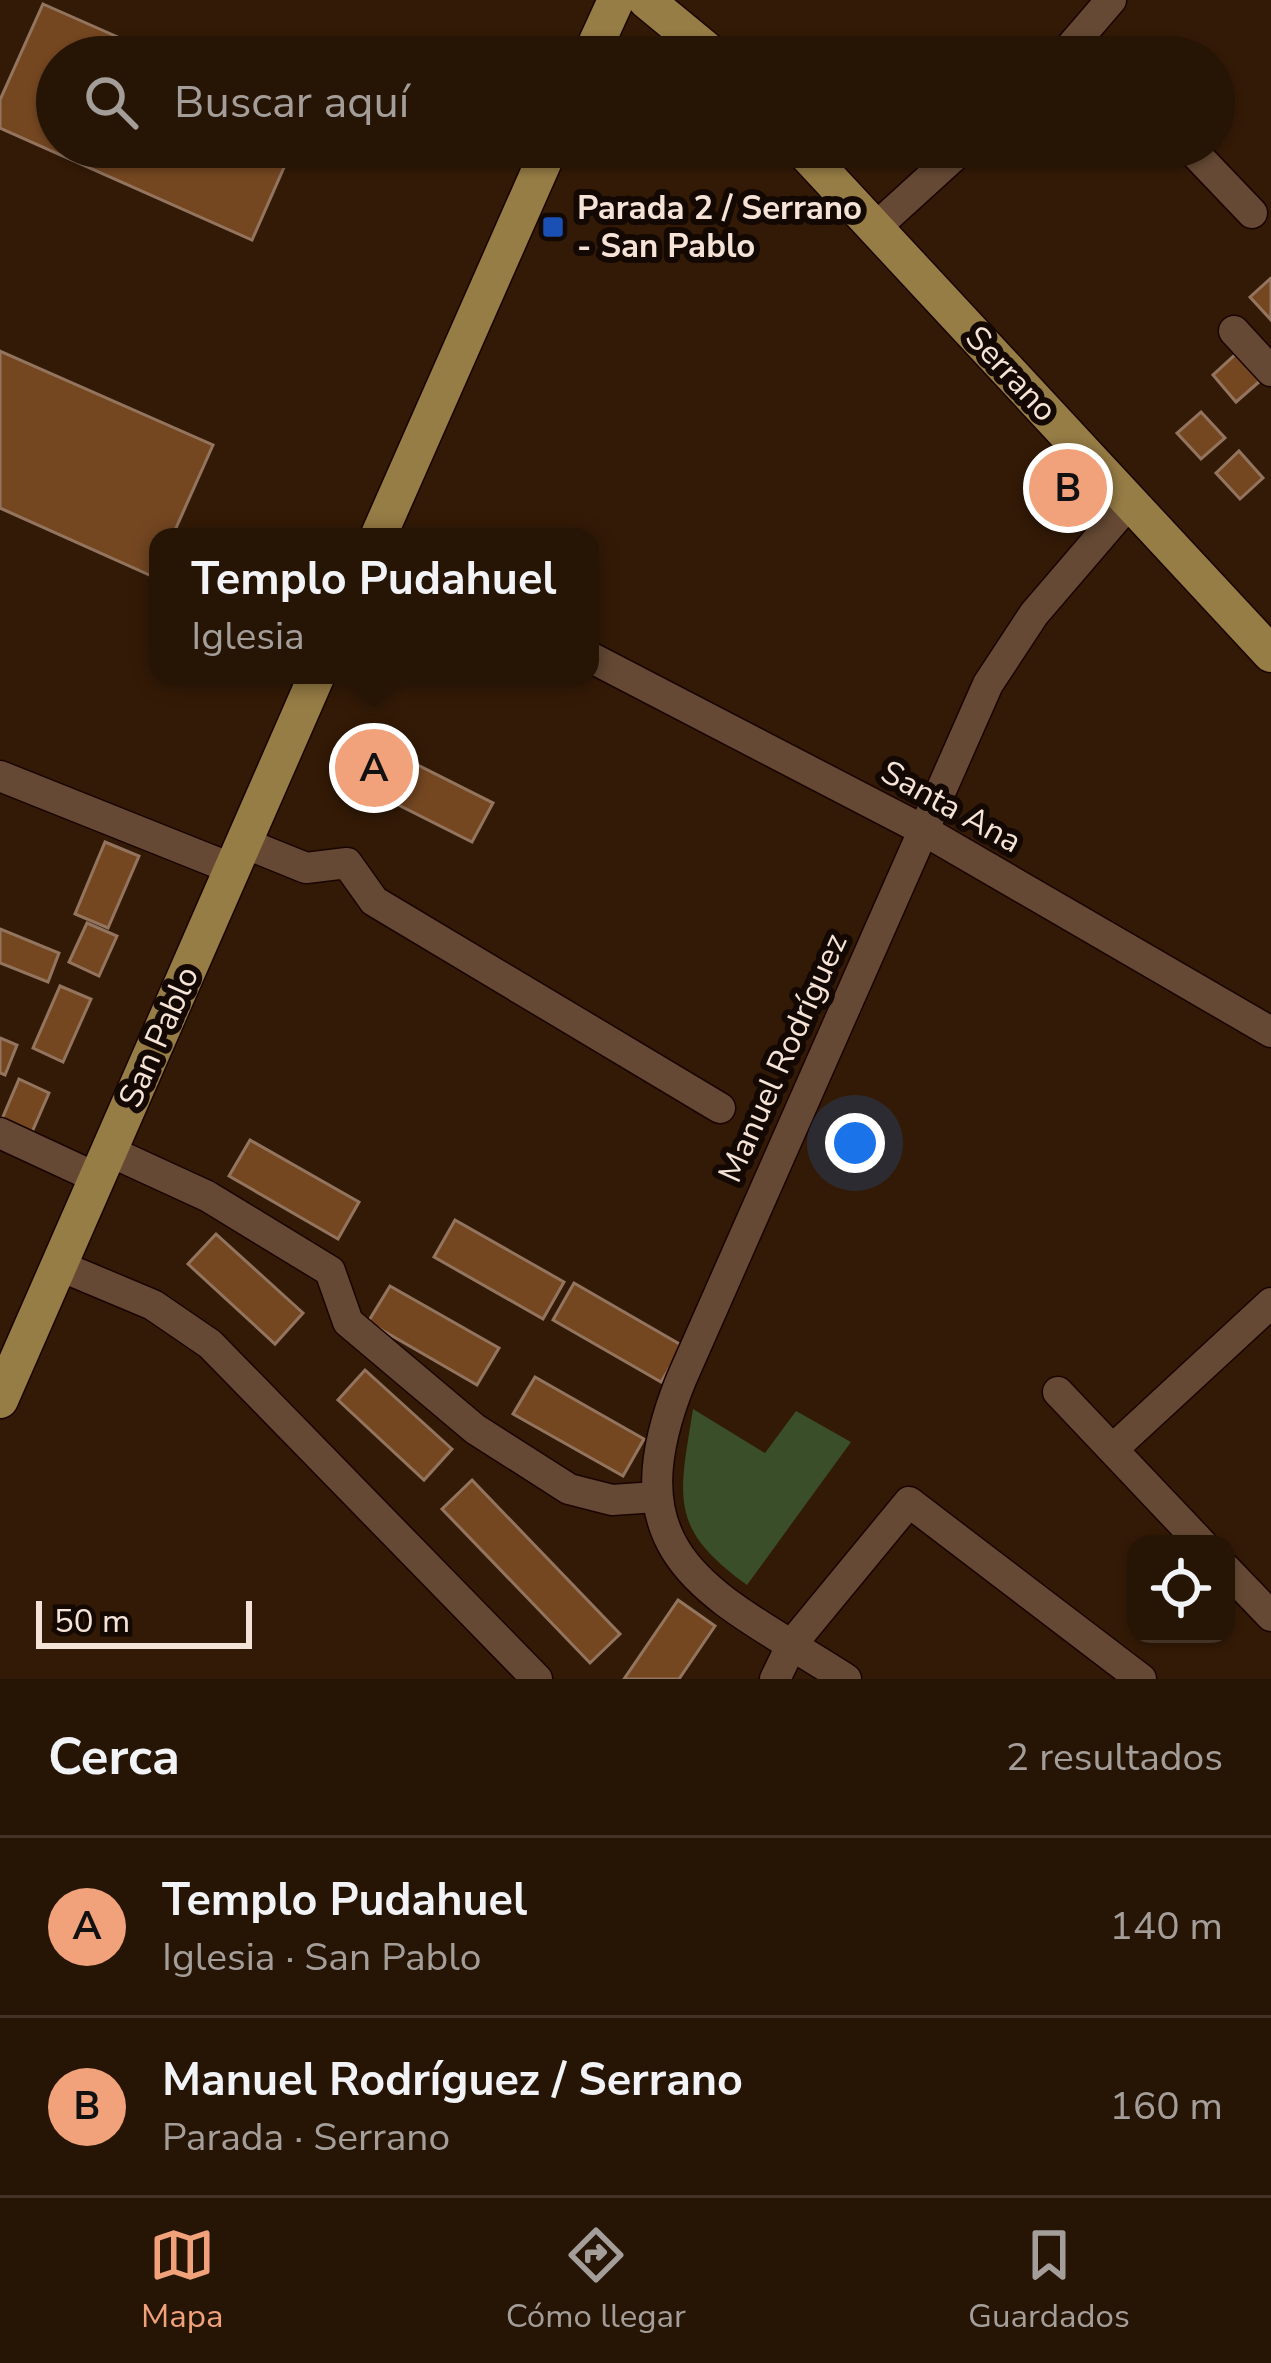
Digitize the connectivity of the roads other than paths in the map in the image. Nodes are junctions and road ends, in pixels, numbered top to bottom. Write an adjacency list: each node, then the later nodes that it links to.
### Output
1 (616, 0): 4 (main road)
2 (646, 0): 5 (main road)
3 (1111, 0): 6 (street)
4 (600, 36)
5 (690, 36)
6 (1090, 36)
7 (541, 168): 16 (main road)
8 (819, 168): 12 (main road, Serrano)
9 (941, 168): 12 (street)
10 (1209, 168): 11 (street)
11 (1252, 213)
12 (875, 228): 15 (main road, Serrano)
13 (1234, 331): 14 (street)
14 (1271, 371)
15 (1130, 502): 17 (main road, Serrano); 21 (street, Manuel Rodríguez)
16 (382, 528)
17 (1271, 654)
18 (599, 662): 21 (street, Santa Ana)
19 (313, 684): 22 (main road, San Pablo)
20 (0, 776): 22 (street)
21 (922, 830): 23 (street, Santa Ana); 32 (street, Manuel Rodríguez)
22 (238, 856): 24 (street); 26 (main road, San Pablo)
23 (1271, 1033)
24 (720, 1108)
25 (0, 1133): 26 (street)
26 (103, 1165): 27 (main road, San Pablo); 32 (street)
27 (60, 1266): 30 (main road, San Pablo); 37 (street)
28 (1270, 1305): 31 (street)
29 (1058, 1392): 31 (street)
30 (0, 1400)
31 (1112, 1449): 33 (street)
32 (656, 1497): 36 (street)
33 (1193, 1535)
34 (1235, 1578): 35 (street)
35 (1271, 1616)
36 (792, 1644): 38 (street); 39 (street); 40 (street)
37 (537, 1679)
38 (775, 1679)
39 (846, 1679)
40 (1141, 1679)

